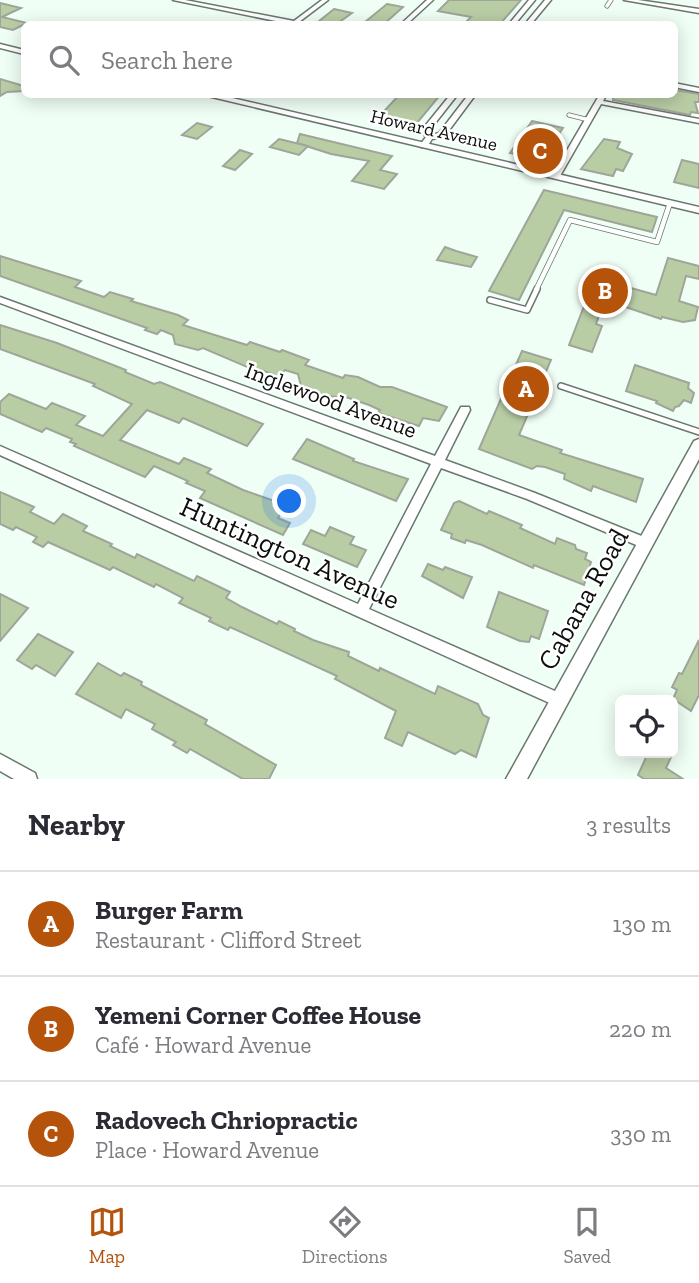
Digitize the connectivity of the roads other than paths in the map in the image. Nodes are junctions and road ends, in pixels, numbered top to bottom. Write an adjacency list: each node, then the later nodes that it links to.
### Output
1 (176, 0): 12 (street)
2 (325, 0): 13 (street)
3 (430, 0): 14 (street)
4 (532, 0): 15 (street)
5 (548, 0): 16 (street)
6 (611, 0): 9 (lane)
7 (627, 0): 10 (street)
8 (678, 0): 10 (street)
9 (607, 6)
10 (670, 9): 11 (street)
11 (699, 11)
12 (282, 21)
13 (300, 21)
14 (407, 21)
15 (514, 21)
16 (530, 21)
17 (0, 46): 18 (street)
18 (21, 51)
19 (678, 86): 20 (street)
20 (699, 90)
21 (221, 98): 29 (street, Howard Avenue)
22 (452, 98): 29 (street)
23 (470, 98): 29 (street)
24 (602, 98): 25 (street)
25 (597, 107): 27 (street); 28 (street)
26 (569, 115): 27 (lane)
27 (589, 120): 30 (street)
28 (699, 121)
29 (427, 141): 30 (street, Howard Avenue)
30 (556, 176): 31 (street, Howard Avenue)
31 (670, 203): 32 (street, Howard Avenue); 34 (lane)
32 (699, 210)
33 (0, 300): 40 (street, Inglewood Avenue)
34 (490, 300)
35 (561, 386): 37 (lane)
36 (465, 410): 40 (street)
37 (699, 432)
38 (699, 445): 41 (main road, Cabana Road)
39 (0, 450): 42 (street, Huntington Avenue)
40 (439, 462): 41 (street, Inglewood Avenue); 42 (street)
41 (645, 543): 43 (main road, Cabana Road)
42 (361, 611): 43 (street, Huntington Avenue)
43 (559, 700): 46 (main road, Cabana Road)
44 (0, 762): 45 (street)
45 (29, 779)
46 (516, 779)

